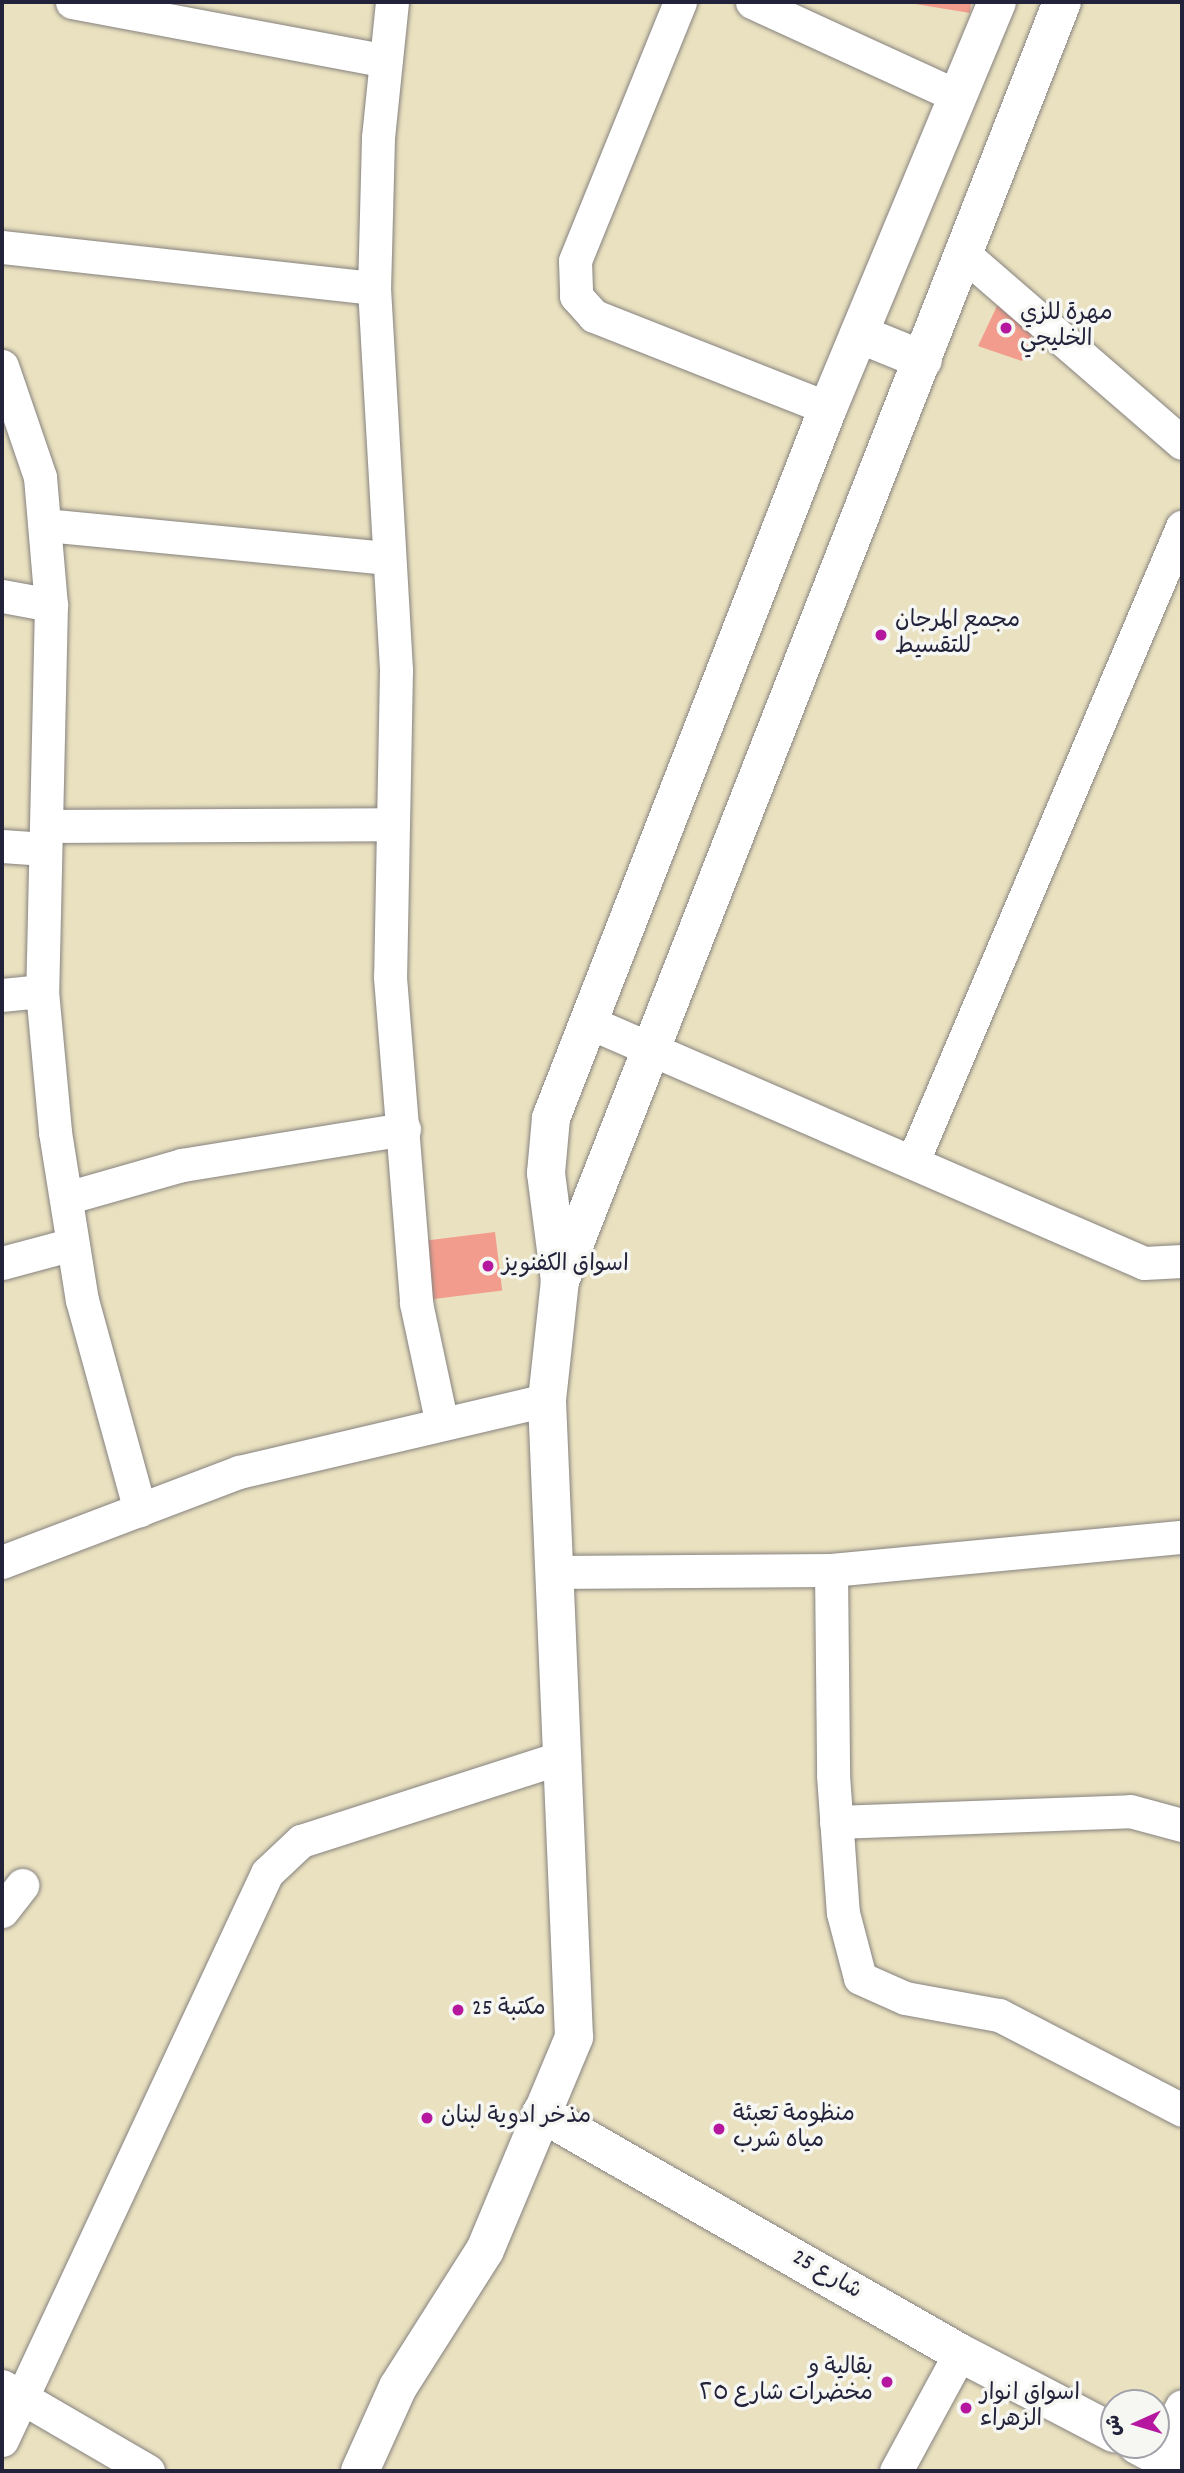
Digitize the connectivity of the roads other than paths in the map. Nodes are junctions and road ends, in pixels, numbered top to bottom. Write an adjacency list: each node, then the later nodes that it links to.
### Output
1 (72, 2): 7 (street)
2 (392, 2): 7 (street)
3 (680, 2): 15 (street)
4 (752, 2): 8 (street)
5 (998, 2): 8 (street)
6 (1062, 2): 10 (street)
7 (386, 61): 11 (street)
8 (957, 96): 12 (street)
9 (2, 247): 11 (street)
10 (965, 255): 13 (street); 16 (street)
11 (374, 288): 19 (street)
12 (859, 334): 13 (street); 15 (street)
13 (923, 360): 28 (street)
14 (2, 366): 17 (street)
15 (828, 408): 27 (street)
16 (1182, 443)
17 (45, 525): 19 (street); 21 (street)
18 (1182, 527): 30 (street)
19 (387, 558): 22 (street)
20 (2, 596): 21 (street)
21 (51, 605): 23 (street)
22 (389, 824): 23 (street); 29 (street)
23 (45, 838): 24 (street); 25 (street)
24 (2, 846)
25 (42, 991): 26 (street); 31 (street)
26 (2, 995)
27 (586, 1021): 28 (street); 35 (street)
28 (650, 1047): 30 (street); 35 (street)
29 (404, 1129): 31 (street); 37 (street)
30 (913, 1161): 33 (street)
31 (66, 1198): 32 (street)
32 (73, 1244): 34 (street); 38 (street)
33 (1182, 1261)
34 (2, 1263)
35 (560, 1281): 36 (street)
36 (547, 1400): 37 (street); 42 (street)
37 (441, 1420): 38 (street)
38 (140, 1510): 40 (street)
39 (1182, 1537): 41 (street)
40 (2, 1562)
41 (831, 1570): 42 (street); 44 (street)
42 (552, 1572): 43 (street)
43 (562, 1757): 49 (street); 51 (street)
44 (836, 1822): 45 (street); 48 (street)
45 (1182, 1825)
46 (22, 1885): 47 (street)
47 (2, 1911)
48 (1182, 2110)
49 (541, 2113): 50 (street, شارع 25); 57 (street)
50 (960, 2353): 53 (street, شارع 25); 58 (street)
51 (11, 2391): 55 (street); 56 (street)
52 (1182, 2406): 54 (street)
53 (1100, 2426)
54 (1170, 2431)
55 (2, 2441)
56 (148, 2471)
57 (360, 2471)
58 (896, 2471)

